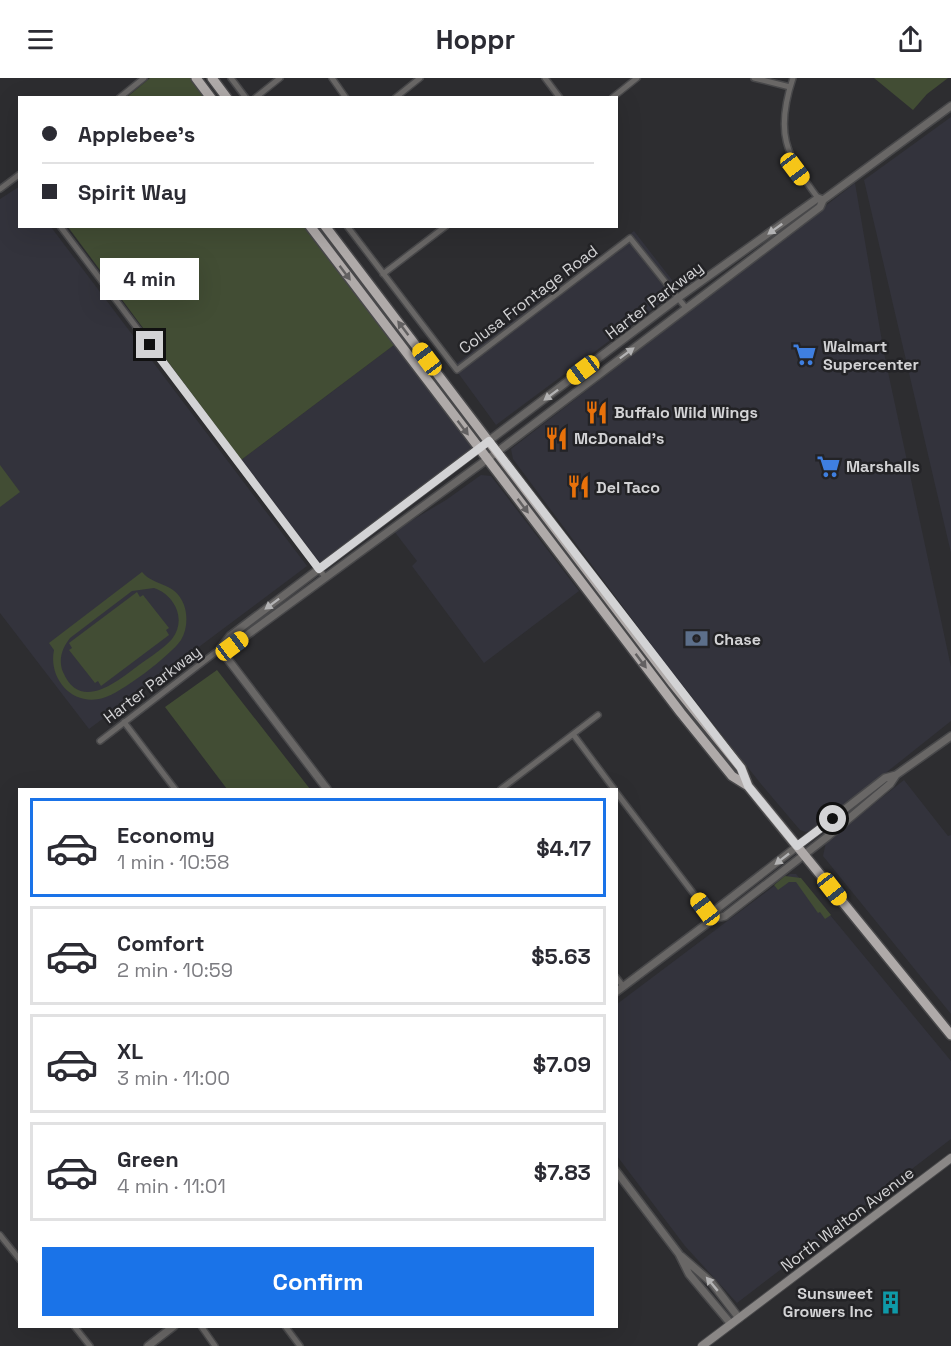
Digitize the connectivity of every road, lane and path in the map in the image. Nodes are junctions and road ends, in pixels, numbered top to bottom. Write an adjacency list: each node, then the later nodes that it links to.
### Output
1 (144, 78): 13 (street)
2 (196, 78): 14 (highway)
3 (212, 78): 15 (highway)
4 (231, 78): 16 (street)
5 (280, 78): 17 (street)
6 (332, 78): 18 (street)
7 (420, 78): 19 (street)
8 (545, 78): 20 (street)
9 (637, 78): 21 (street)
10 (754, 78): 12 (street)
11 (793, 78): 12 (street)
12 (790, 87): 25 (street)
13 (122, 96)
14 (210, 96)
15 (226, 96)
16 (244, 96)
17 (258, 96)
18 (345, 96)
19 (398, 96)
20 (558, 96)
21 (614, 96)
22 (951, 105): 25 (street, Harter Parkway)
23 (18, 176): 24 (street)
24 (0, 189)
25 (820, 199): 32 (street, Harter Parkway, one-way to 32); 33 (street, Harter Parkway)
26 (62, 228): 38 (street)
27 (312, 228): 35 (highway, one-way to 35)
28 (327, 228): 34 (highway, one-way to 28)
29 (348, 228): 31 (street, Colusa Frontage Road)
30 (443, 228): 31 (street)
31 (383, 274): 32 (street, Colusa Frontage Road)
32 (678, 298): 33 (street, Colusa Frontage Road); 34 (street, Harter Parkway, one-way to 34)
33 (686, 308): 36 (street, Harter Parkway, one-way to 33)
34 (489, 441): 35 (street, Harter Parkway); 36 (highway)
35 (479, 449): 37 (highway); 38 (street, Harter Parkway)
36 (497, 452): 37 (street, Harter Parkway); 47 (highway)
37 (487, 459): 39 (street, Harter Parkway); 47 (highway, one-way to 47)
38 (319, 569): 39 (street); 40 (street, Harter Parkway, one-way to 40)
39 (325, 577): 40 (street, Harter Parkway)
40 (220, 649): 42 (street, Harter Parkway); 49 (street)
41 (598, 716): 43 (street)
42 (124, 722): 45 (street, Harter Parkway); 48 (street)
43 (573, 734): 50 (street); 51 (street)
44 (951, 736): 46 (street)
45 (100, 741)
46 (896, 775): 53 (street); 54 (street)
47 (748, 786): 53 (highway)
48 (175, 788)
49 (326, 788)
50 (502, 788)
51 (614, 788)
52 (618, 793): 55 (street)
53 (797, 846): 54 (highway); 55 (street, one-way to 55)
54 (805, 855): 55 (street); 59 (highway)
55 (713, 919): 57 (street)
56 (618, 979): 57 (street)
57 (624, 986): 58 (street)
58 (618, 990)
59 (951, 1035)
60 (951, 1158): 65 (main road, North Walton Avenue)
61 (618, 1174): 63 (street)
62 (0, 1235): 64 (street)
63 (680, 1254): 65 (street, one-way to 63); 66 (street)
64 (18, 1258)
65 (739, 1318): 66 (main road, North Walton Avenue)
66 (731, 1324): 75 (main road, North Walton Avenue)
67 (76, 1328): 71 (street)
68 (171, 1328): 72 (street)
69 (202, 1328): 73 (street)
70 (286, 1328): 74 (street)
71 (90, 1346)
72 (148, 1346)
73 (215, 1346)
74 (300, 1346)
75 (702, 1346)

